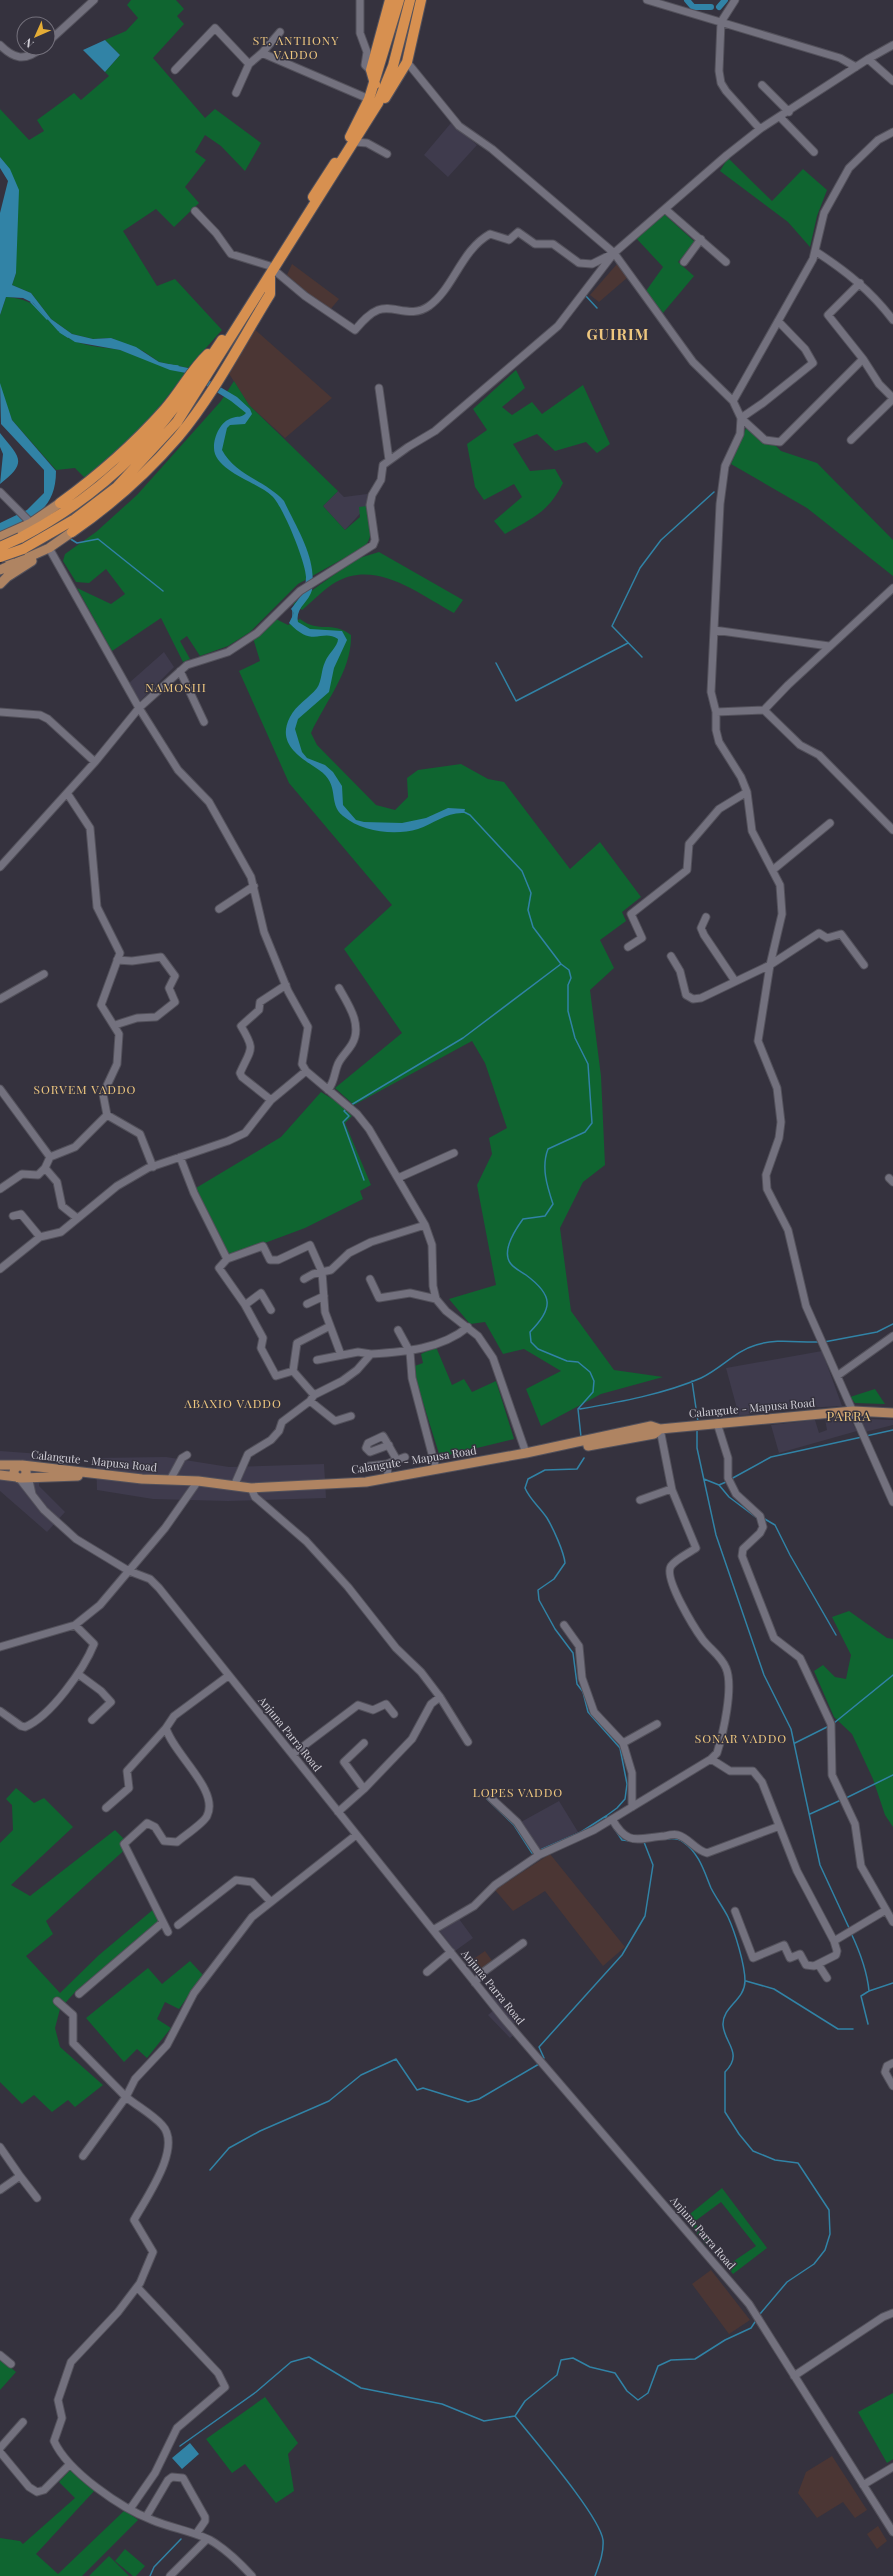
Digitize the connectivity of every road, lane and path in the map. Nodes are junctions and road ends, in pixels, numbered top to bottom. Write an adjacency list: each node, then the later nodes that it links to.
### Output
1 (94, 0): 11 (street)
2 (360, 0): 21 (street)
3 (390, 0): 21 (highway)
4 (399, 0): 23 (highway)
5 (410, 0): 26 (highway)
6 (421, 0): 17 (highway)
7 (647, 0): 9 (street)
8 (735, 0): 9 (street)
9 (721, 22): 19 (street); 29 (street)
10 (280, 32): 14 (street)
11 (56, 35)
12 (0, 45): 15 (street)
13 (893, 45): 16 (street)
14 (262, 53): 18 (street); 26 (street)
15 (29, 56)
16 (868, 59): 19 (street); 22 (street)
17 (407, 62): 26 (highway); 38 (street)
18 (249, 64): 20 (street); 25 (street)
19 (856, 67): 27 (street)
20 (175, 70)
21 (371, 71): 23 (highway)
22 (893, 81)
23 (375, 84): 26 (highway)
24 (762, 85): 27 (street)
25 (236, 92)
26 (374, 101): 31 (highway); 41 (highway)
27 (789, 112): 28 (street)
28 (780, 117): 29 (street); 32 (street)
29 (760, 129): 34 (street)
30 (893, 132): 37 (street)
31 (355, 142): 33 (street); 41 (highway)
32 (814, 152)
33 (387, 154)
34 (665, 209): 36 (street); 38 (street)
35 (195, 211): 41 (street)
36 (701, 239): 39 (street); 40 (street)
37 (815, 251): 42 (street); 44 (street)
38 (614, 253): 41 (street); 49 (street); 52 (street)
39 (684, 262)
40 (726, 262)
41 (272, 271): 45 (highway); 56 (highway); 58 (highway)
42 (860, 283): 43 (street); 46 (street)
43 (893, 320)
44 (778, 321): 49 (street); 50 (street)
45 (219, 344): 54 (highway); 58 (highway)
46 (863, 359): 48 (street); 50 (street)
47 (379, 388): 52 (street)
48 (893, 399): 51 (street)
49 (733, 401): 50 (street)
50 (741, 418): 67 (street)
51 (851, 440)
52 (389, 460): 69 (street)
53 (0, 492): 55 (street)
54 (60, 503): 55 (main road)
55 (30, 521): 57 (main road)
56 (72, 532): 60 (main road)
57 (0, 537): 62 (main road)
58 (21, 544): 59 (highway, bridge); 61 (highway, bridge)
59 (0, 547)
60 (45, 550): 62 (main road); 64 (main road); 70 (street)
61 (0, 558)
62 (12, 566): 63 (main road); 64 (main road)
63 (0, 570)
64 (7, 577): 65 (main road)
65 (0, 584)
66 (893, 588): 68 (street)
67 (714, 630): 68 (street); 73 (street)
68 (830, 646): 71 (street)
69 (180, 671): 70 (street); 74 (street)
70 (139, 708): 75 (street); 82 (street)
71 (764, 710): 73 (street); 79 (street)
72 (0, 712): 75 (street)
73 (716, 712): 76 (street)
74 (204, 722)
75 (94, 762): 77 (street)
76 (747, 792): 81 (street); 85 (street)
77 (67, 793): 80 (street); 87 (street)
78 (830, 823): 81 (street)
79 (893, 830)
80 (0, 867)
81 (774, 869): 88 (street)
82 (254, 886): 83 (street); 92 (street)
83 (219, 909)
84 (706, 917): 91 (street)
85 (628, 947)
86 (671, 956): 91 (street)
87 (117, 960): 95 (street); 95 (street)
88 (770, 965): 89 (street); 91 (street); 131 (street)
89 (864, 966)
90 (44, 974): 94 (street)
91 (735, 981)
92 (286, 985): 96 (street); 99 (street)
93 (339, 988): 98 (street)
94 (0, 999)
95 (115, 1025): 100 (street)
96 (306, 1071): 98 (street); 99 (street)
97 (0, 1090): 102 (street)
98 (330, 1091): 106 (street)
99 (271, 1100): 103 (street)
100 (107, 1115): 102 (street); 104 (street)
101 (454, 1153): 106 (street)
102 (50, 1157): 105 (street)
103 (180, 1157): 104 (street); 112 (street)
104 (153, 1167): 109 (street)
105 (45, 1168): 107 (street); 109 (street)
106 (398, 1178): 110 (street)
107 (0, 1189)
108 (13, 1216): 111 (street)
109 (77, 1218): 111 (street)
110 (425, 1225): 114 (street); 118 (street)
111 (40, 1237): 113 (street)
112 (227, 1259): 114 (street); 120 (street)
113 (0, 1269)
114 (322, 1272): 116 (street); 117 (street)
115 (370, 1278): 118 (street)
116 (304, 1279)
117 (324, 1296): 119 (street); 122 (street)
118 (436, 1299): 123 (street)
119 (307, 1304)
120 (245, 1305): 121 (street); 130 (street)
121 (271, 1310)
122 (330, 1326): 128 (street); 130 (street)
123 (468, 1326): 126 (street); 140 (street)
124 (398, 1330): 126 (street)
125 (893, 1336): 131 (street)
126 (410, 1352): 127 (street); 147 (street)
127 (371, 1354): 128 (street); 132 (street)
128 (341, 1355): 129 (street)
129 (317, 1360)
130 (293, 1371): 132 (street)
131 (837, 1376): 134 (street)
132 (314, 1395): 133 (street)
133 (310, 1401): 136 (street); 153 (street)
134 (853, 1411): 135 (main road, Calangute - Mapusa Road); 137 (main road, Calangute - Mapusa Road); 157 (street)
135 (893, 1413)
136 (351, 1416)
137 (717, 1423): 138 (main road, Calangute - Mapusa Road); 185 (street)
138 (660, 1429): 140 (main road, Calangute - Mapusa Road); 155 (street)
139 (389, 1446): 143 (street)
140 (526, 1453): 147 (main road, Calangute - Mapusa Road)
141 (187, 1455): 151 (street)
142 (405, 1458): 143 (street)
143 (397, 1460): 144 (street)
144 (387, 1464): 146 (street); 150 (street)
145 (0, 1465): 148 (main road, Calangute - Mapusa Road)
146 (369, 1466)
147 (436, 1469): 150 (main road, Calangute - Mapusa Road)
148 (22, 1473): 149 (main road, Calangute - Mapusa Road); 151 (main road, Calangute - Mapusa Road); 152 (main road, Calangute - Mapusa Road); 158 (street, Anjuna Parra Road)
149 (0, 1475)
150 (388, 1478): 154 (main road, Calangute - Mapusa Road)
151 (170, 1480): 152 (main road, Calangute - Mapusa Road)
152 (197, 1483): 153 (main road, Calangute - Mapusa Road); 158 (street)
153 (234, 1486): 154 (main road, Calangute - Mapusa Road)
154 (251, 1488): 164 (street)
155 (671, 1489): 156 (street); 174 (street)
156 (640, 1500)
157 (893, 1502)
158 (129, 1571): 159 (street); 163 (street, Anjuna Parra Road)
159 (75, 1624): 161 (street); 162 (street)
160 (564, 1625): 172 (street)
161 (0, 1647)
162 (78, 1674): 165 (street); 167 (street)
163 (228, 1676): 169 (street); 173 (street, Anjuna Parra Road)
164 (440, 1697): 170 (street); 175 (street)
165 (0, 1710)
166 (394, 1714): 173 (street)
167 (92, 1720)
168 (657, 1724): 172 (street)
169 (166, 1728): 178 (street); 188 (street)
170 (468, 1742)
171 (364, 1743): 175 (street)
172 (624, 1743): 177 (street)
173 (293, 1754): 179 (street, Anjuna Parra Road)
174 (712, 1759): 177 (street); 181 (street)
175 (364, 1789): 179 (street)
176 (491, 1798): 183 (street)
177 (632, 1806): 180 (street)
178 (106, 1808)
179 (338, 1812): 182 (street, Anjuna Parra Road)
180 (610, 1821): 181 (street); 183 (street)
181 (777, 1827): 192 (street)
182 (356, 1835): 184 (street); 190 (street, Anjuna Parra Road)
183 (539, 1855): 190 (street)
184 (271, 1902): 189 (street); 203 (street)
185 (886, 1910): 187 (street); 192 (street)
186 (735, 1911): 195 (street)
187 (893, 1922)
188 (162, 1923): 191 (street); 199 (street)
189 (178, 1925)
190 (433, 1930): 194 (street, Anjuna Parra Road)
191 (168, 1932)
192 (834, 1941): 195 (street)
193 (522, 1944): 198 (street)
194 (451, 1952): 196 (street); 198 (street, Anjuna Parra Road)
195 (818, 1964): 197 (street)
196 (427, 1972)
197 (827, 1978)
198 (475, 1983): 213 (street, Anjuna Parra Road)
199 (79, 1994)
200 (57, 2001): 203 (street)
201 (893, 2063): 202 (street)
202 (893, 2086)
203 (126, 2097): 205 (street); 209 (street)
204 (0, 2147): 206 (street)
205 (83, 2156)
206 (20, 2176): 207 (street); 208 (street)
207 (0, 2190)
208 (37, 2198)
209 (137, 2287): 217 (street); 220 (street)
210 (893, 2313): 213 (street)
211 (0, 2355): 212 (street)
212 (11, 2364)
213 (794, 2376): 219 (street, Anjuna Parra Road)
214 (23, 2422): 215 (street)
215 (0, 2448)
216 (0, 2452): 217 (street)
217 (70, 2464): 220 (street)
218 (893, 2467): 219 (street)
219 (863, 2485): 222 (street, Anjuna Parra Road)
220 (130, 2509): 221 (street)
221 (146, 2518): 223 (street); 223 (street)
222 (893, 2532)
223 (196, 2534): 224 (street)
224 (207, 2539): 225 (street); 226 (street)
225 (170, 2576)
226 (252, 2576)

